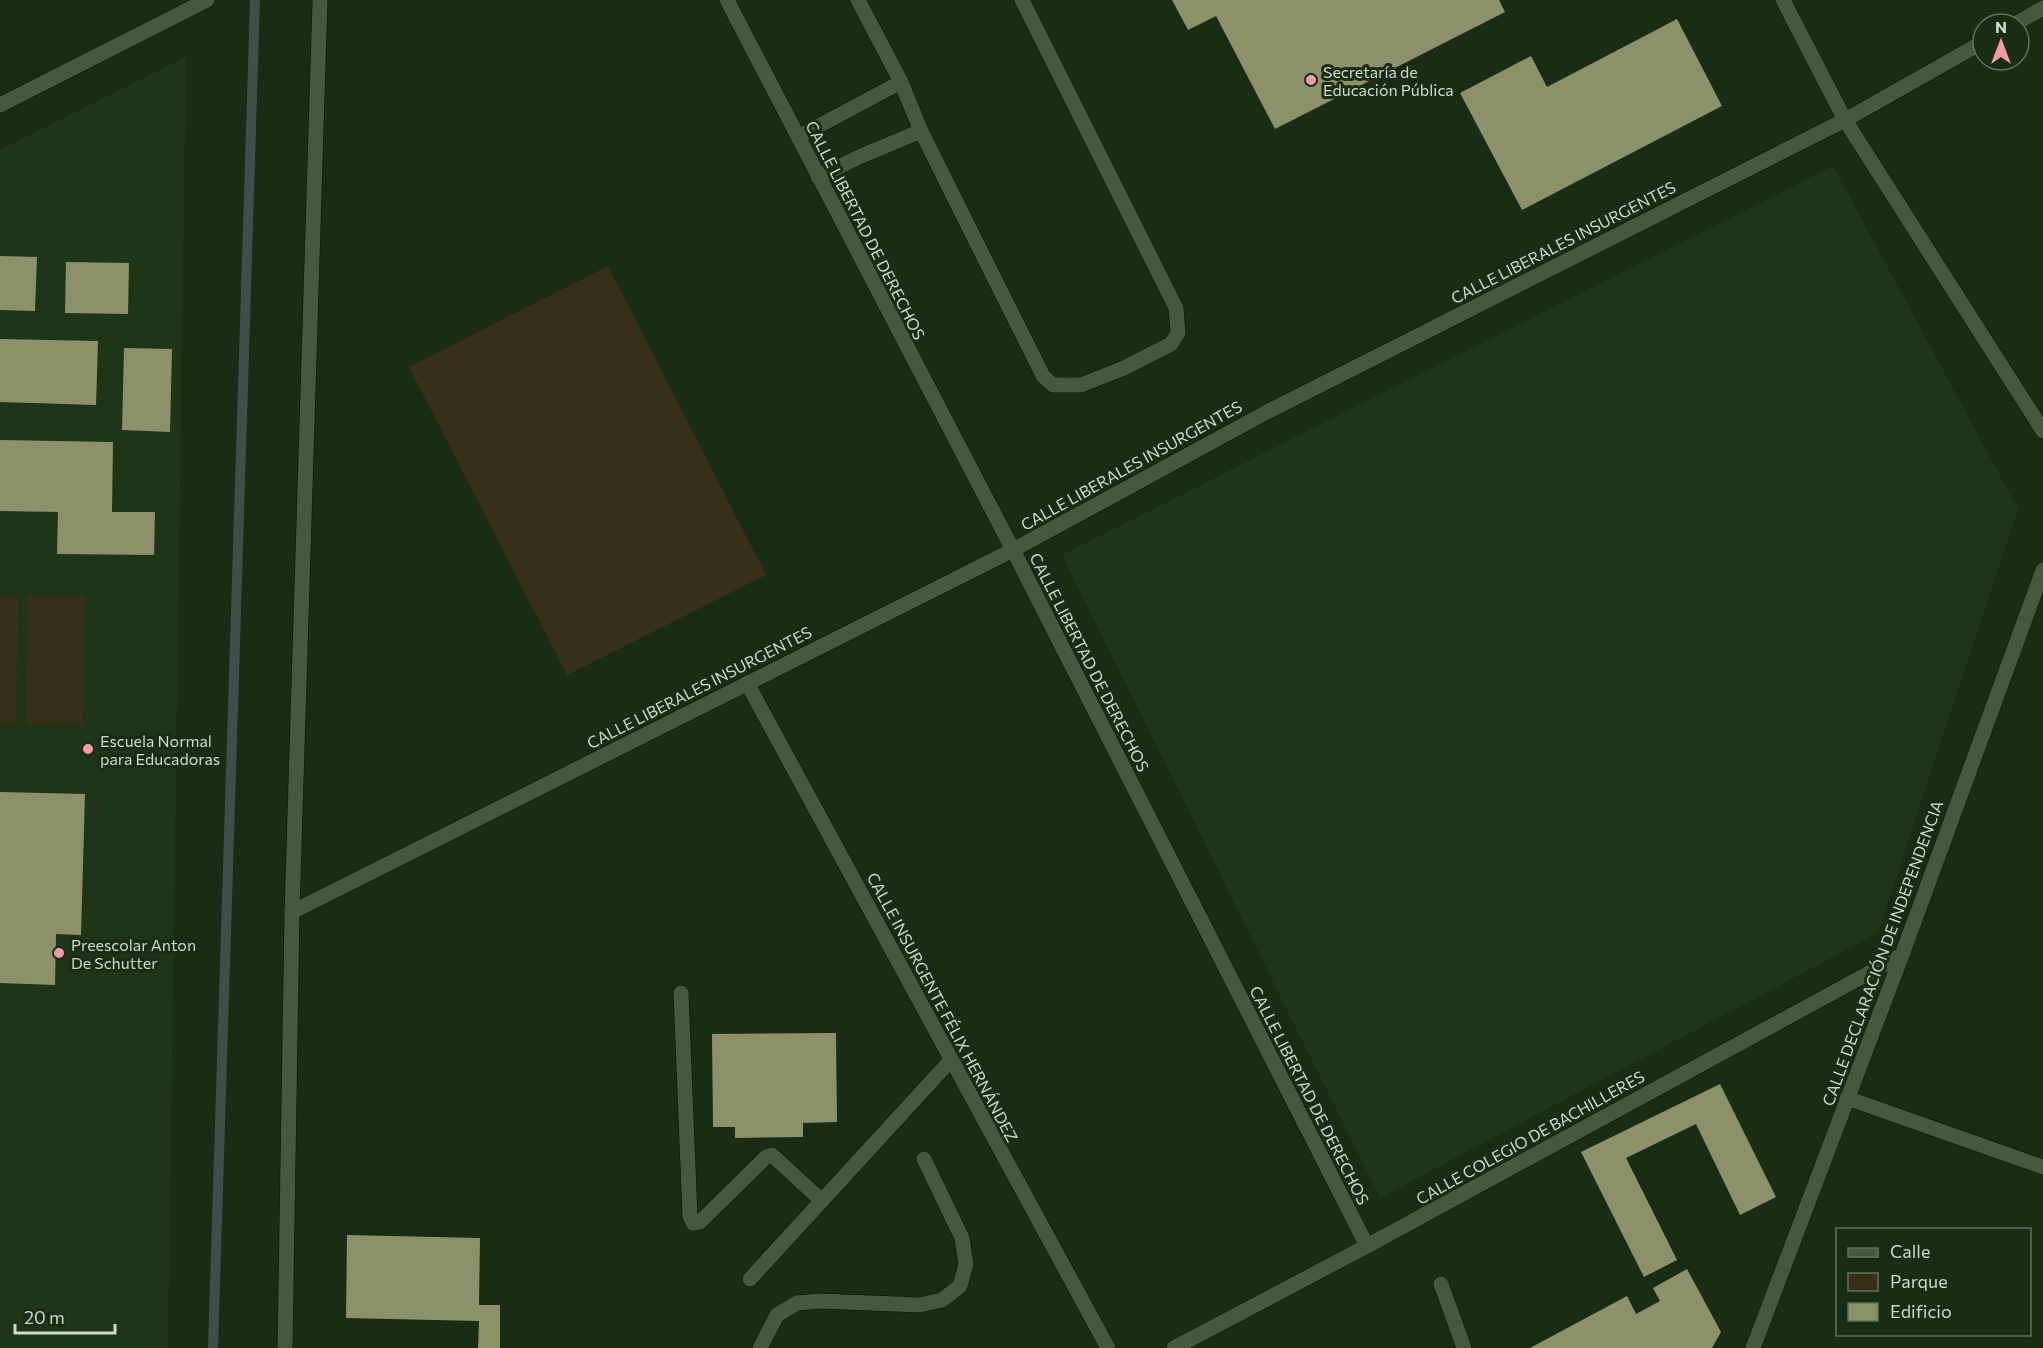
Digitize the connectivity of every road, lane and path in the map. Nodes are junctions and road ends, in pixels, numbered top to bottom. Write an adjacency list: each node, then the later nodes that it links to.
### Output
1 (207, 0): 9 (street)
2 (320, 0): 18 (street)
3 (727, 0): 12 (street, CALLE LIBERTAD DE DERECHOS)
4 (858, 0): 8 (street)
5 (1022, 0): 11 (street)
6 (1783, 0): 10 (street)
7 (1971, 49): 10 (street, CALLE LIBERALES INSURGENTES)
8 (902, 82): 11 (street); 12 (street)
9 (0, 105)
10 (1845, 120): 14 (street); 15 (street, CALLE LIBERALES INSURGENTES)
11 (921, 131): 13 (street)
12 (798, 137): 13 (street, CALLE LIBERTAD DE DERECHOS)
13 (818, 177): 15 (street, CALLE LIBERTAD DE DERECHOS)
14 (2043, 431)
15 (1012, 550): 17 (street, CALLE LIBERALES INSURGENTES); 26 (street, CALLE LIBERTAD DE DERECHOS)
16 (2043, 570): 19 (street, CALLE DECLARACIÓN DE INDEPENDENCIA)
17 (747, 683): 18 (street, CALLE LIBERALES INSURGENTES); 21 (street, CALLE INSURGENTE FÉLIX HERNÁNDEZ)
18 (292, 912): 29 (street)
19 (1902, 955): 22 (street, CALLE DECLARACIÓN DE INDEPENDENCIA); 26 (street, CALLE COLEGIO DE BACHILLERES)
20 (681, 993): 25 (street)
21 (951, 1060): 25 (street); 31 (street, CALLE INSURGENTE FÉLIX HERNÁNDEZ)
22 (1847, 1098): 24 (street); 34 (street, CALLE DECLARACIÓN DE INDEPENDENCIA)
23 (924, 1159): 30 (street)
24 (2043, 1167)
25 (822, 1201): 27 (street)
26 (1367, 1246): 32 (street, CALLE COLEGIO DE BACHILLERES)
27 (750, 1279)
28 (1441, 1284): 33 (street)
29 (285, 1348)
30 (760, 1348)
31 (1108, 1348)
32 (1174, 1348)
33 (1464, 1348)
34 (1753, 1348)

